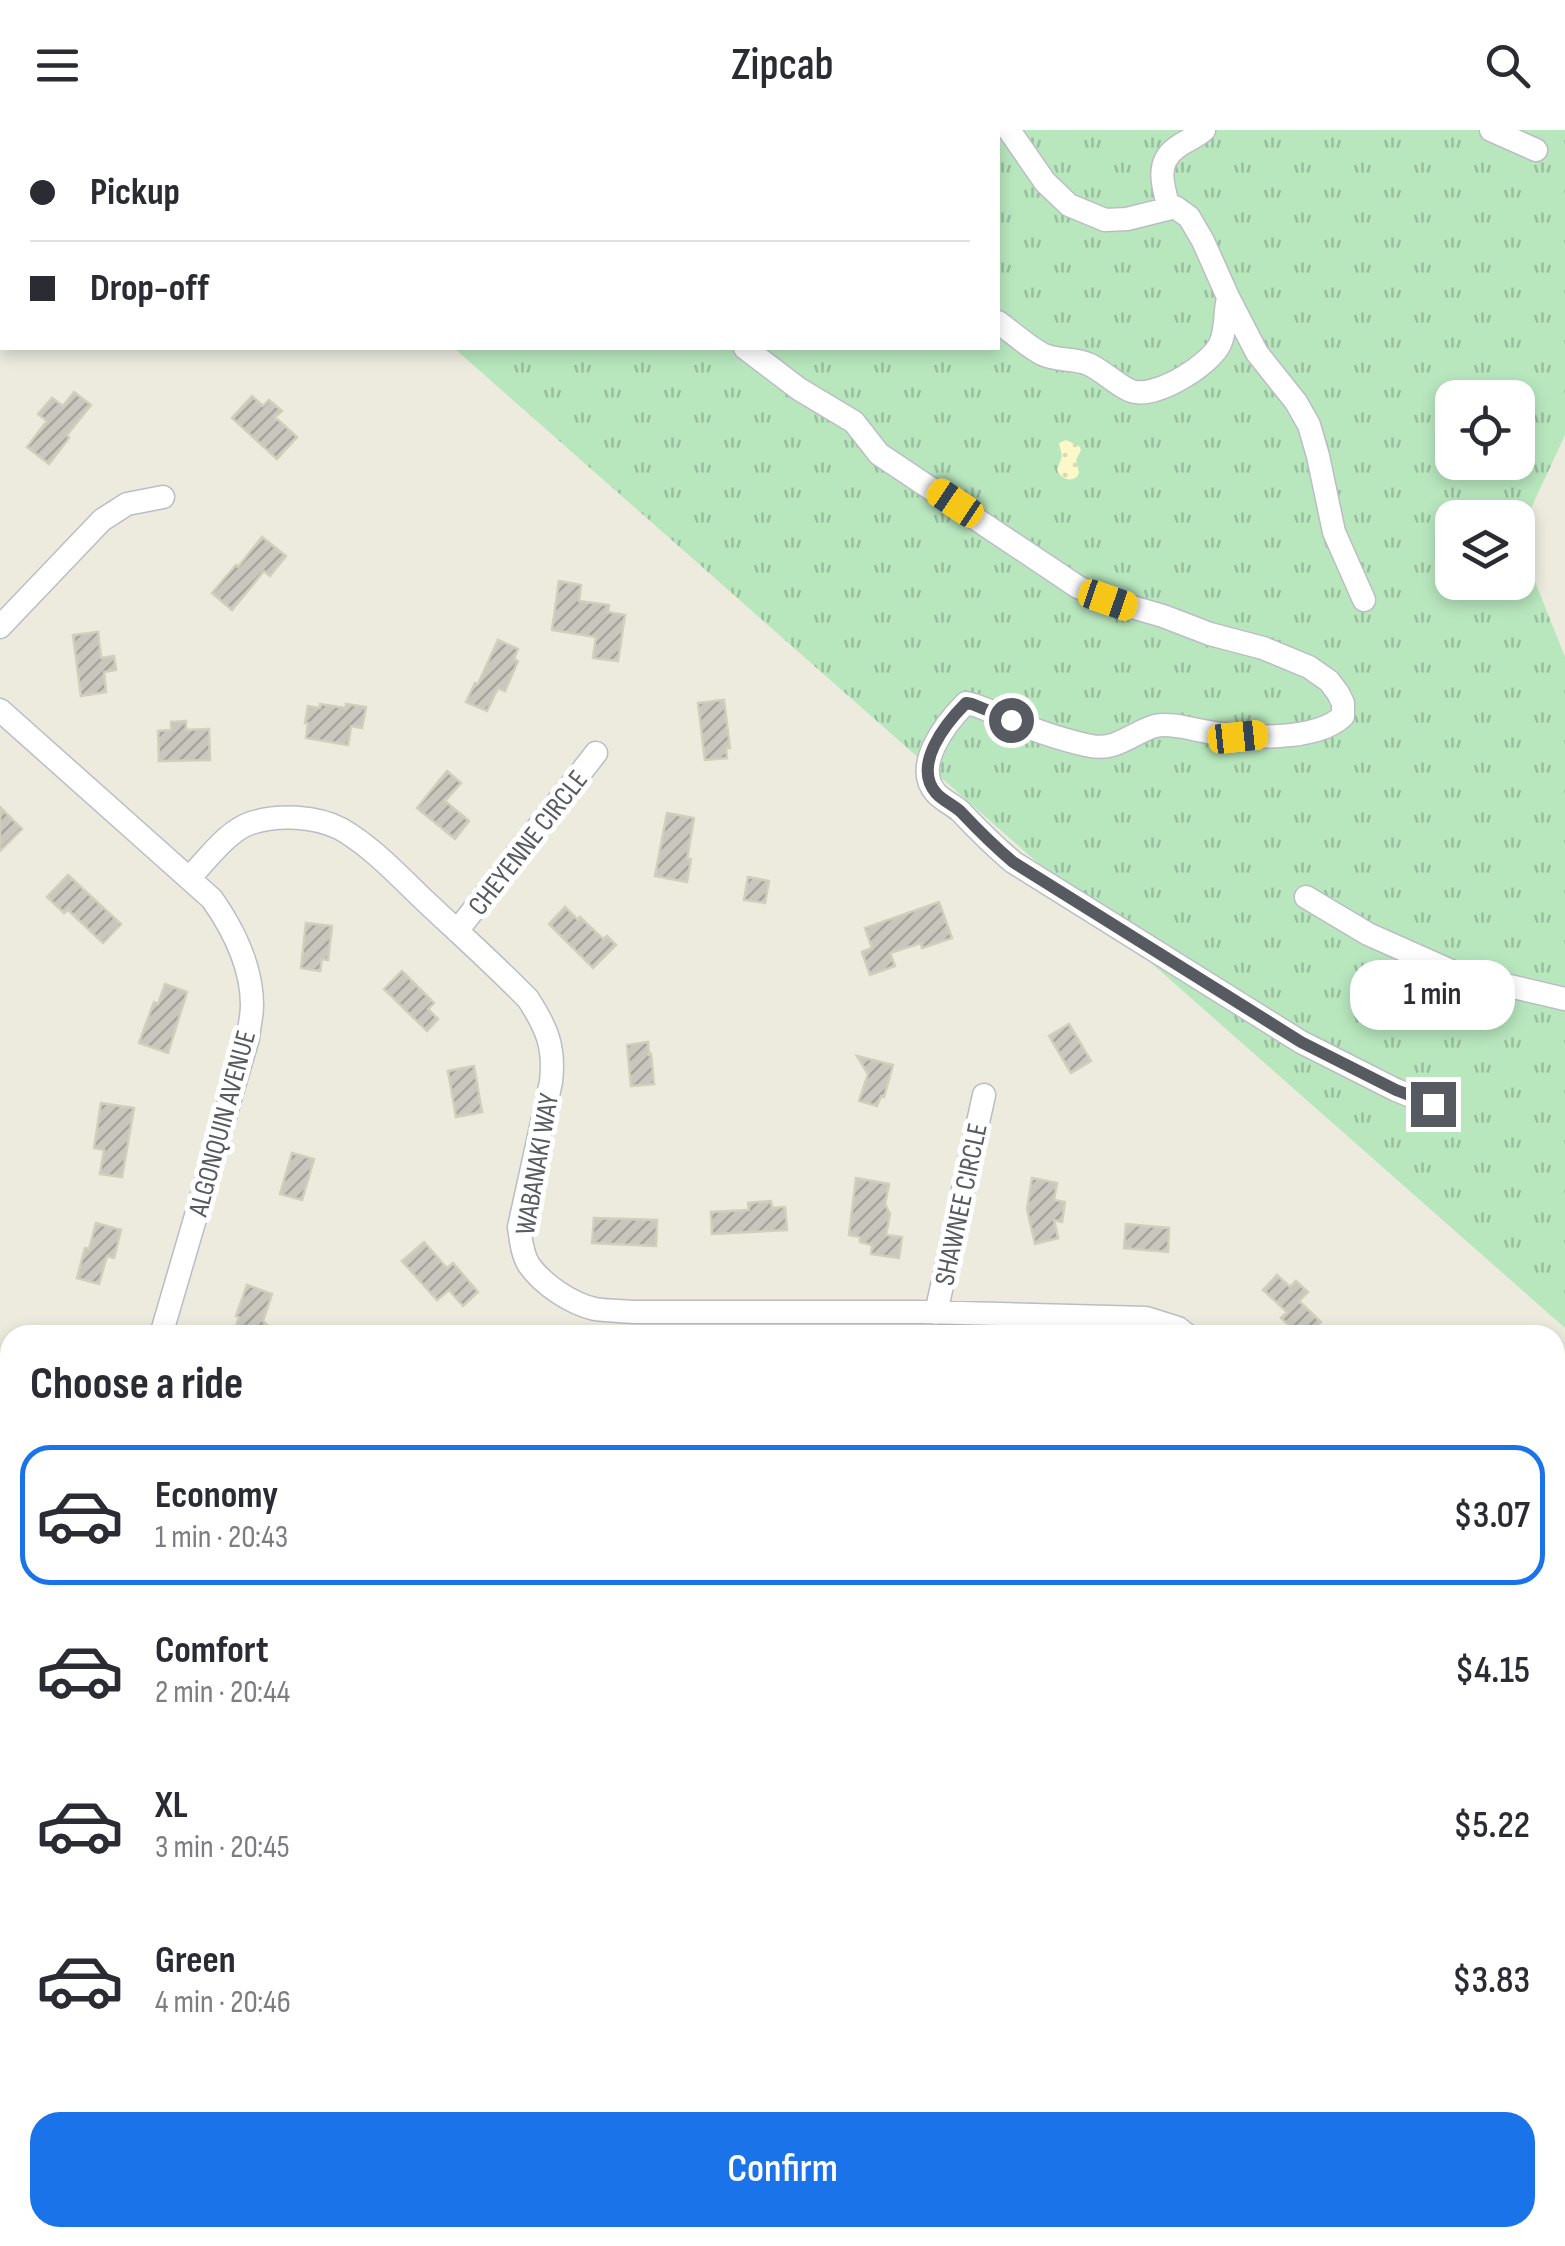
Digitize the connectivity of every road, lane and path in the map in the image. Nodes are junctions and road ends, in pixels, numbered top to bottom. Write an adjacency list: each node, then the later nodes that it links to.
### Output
1 (1009, 130): 5 (street)
2 (1204, 130): 5 (street)
3 (1491, 130): 4 (street)
4 (1536, 150)
5 (1170, 208): 6 (street)
6 (1228, 298): 7 (street); 10 (street)
7 (1000, 323)
8 (747, 350): 19 (street)
9 (163, 497): 11 (street)
10 (1364, 600)
11 (0, 627)
12 (0, 710): 14 (street, ALGONQUIN AVENUE)
13 (596, 752): 16 (street, CHEYENNE CIRCLE)
14 (188, 878): 16 (street, WABANAKI WAY); 21 (street, ALGONQUIN AVENUE)
15 (1306, 897): 17 (street)
16 (458, 931): 20 (street, WABANAKI WAY)
17 (1565, 999)
18 (984, 1095): 20 (street, SHAWNEE CIRCLE)
19 (1433, 1104)
20 (936, 1312): 22 (street, WABANAKI WAY)
21 (164, 1325)
22 (1168, 1325)

